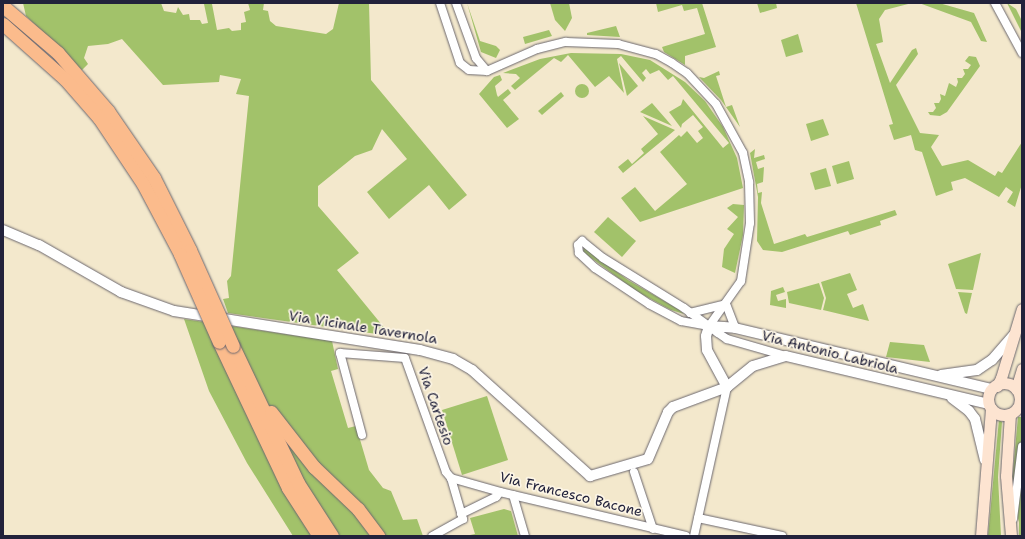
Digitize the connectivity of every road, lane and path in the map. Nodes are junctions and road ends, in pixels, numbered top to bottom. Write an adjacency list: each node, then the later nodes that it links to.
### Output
1 (8, 3): 5 (street)
2 (440, 3): 8 (street)
3 (456, 3): 8 (street)
4 (995, 3): 7 (street)
5 (3, 7): 19 (highway, bridge)
6 (3, 24): 37 (highway, bridge)
7 (1022, 53)
8 (486, 71): 10 (street)
9 (3, 230): 20 (street, Via Vicinale Tavernola)
10 (726, 304): 12 (street); 13 (street); 14 (street)
11 (1022, 309): 15 (main road)
12 (690, 313): 13 (street, Via Antonio Labriola); 13 (street, Via Antonio Labriola)
13 (709, 326): 14 (street, Via Antonio Labriola); 16 (street, Via Antonio Labriola); 20 (street)
14 (735, 328): 18 (street, Via Antonio Labriola)
15 (1014, 335): 18 (street, Via Antonio Labriola); 21 (main road)
16 (786, 356): 20 (street); 23 (street, Via Antonio Labriola)
17 (1022, 368): 22 (main road)
18 (929, 376): 21 (street, Via Antonio Labriola)
19 (247, 377): 38 (highway); 39 (highway)
20 (727, 387): 34 (street)
21 (994, 388): 22 (main road); 24 (main road)
22 (1019, 393): 25 (main road)
23 (949, 396): 24 (street, Via Antonio Labriola); 28 (street, Via Antonio Labriola)
24 (990, 406): 25 (main road); 28 (main road)
25 (1016, 411): 46 (main road)
26 (362, 435): 30 (street, Via Cartesio)
27 (1022, 446): 46 (street)
28 (986, 468): 45 (main road)
29 (634, 472): 35 (street)
30 (451, 478): 31 (street, Via Francesco Bacone); 33 (street, Via Cartesio)
31 (500, 492): 32 (street, Via Francesco Bacone); 33 (street)
32 (513, 495): 35 (street, Via Francesco Bacone); 41 (street)
33 (462, 514): 40 (street)
34 (698, 518): 36 (street); 43 (street)
35 (653, 529): 42 (street, Via Francesco Bacone)
36 (755, 533): 44 (street)
37 (319, 536)
38 (332, 536)
39 (378, 536)
40 (432, 536)
41 (525, 536)
42 (686, 536)
43 (694, 536)
44 (782, 536)
45 (981, 536)
46 (1011, 536)

